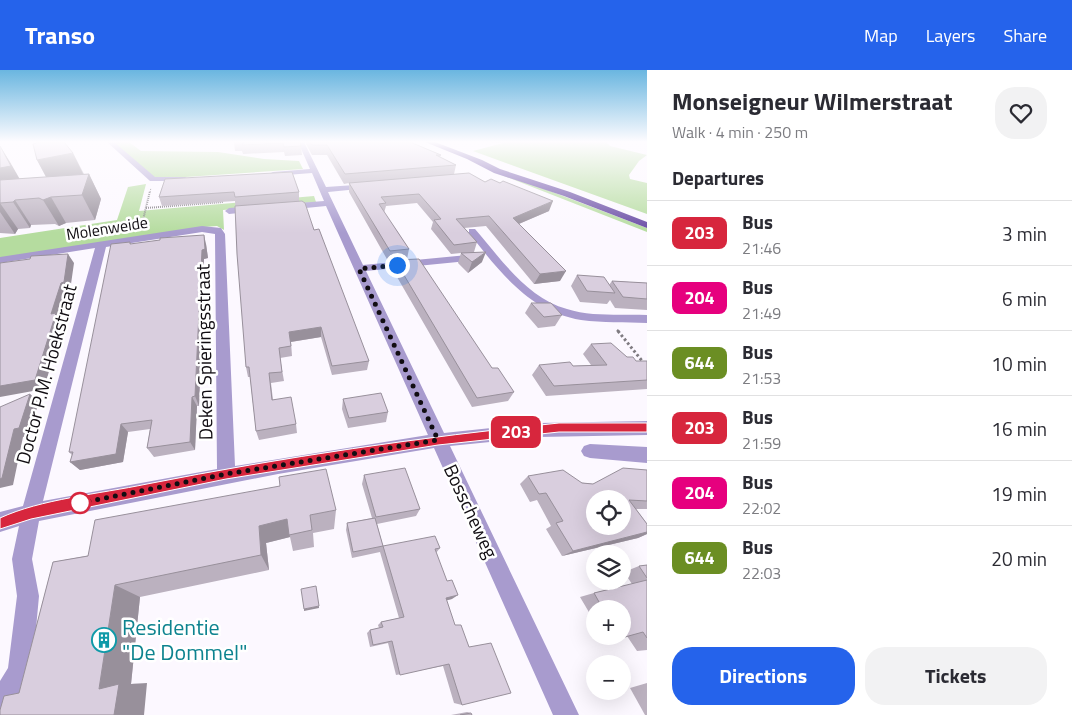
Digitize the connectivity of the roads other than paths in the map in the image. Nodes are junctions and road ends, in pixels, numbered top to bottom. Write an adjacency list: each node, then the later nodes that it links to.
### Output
1 (147, 172): 6 (street)
2 (296, 172): 5 (street)
3 (315, 172): 8 (street, Bosscheweg)
4 (500, 172): 13 (main road)
5 (265, 174)
6 (196, 178)
7 (377, 185): 8 (street)
8 (323, 190): 9 (street, Bosscheweg)
9 (329, 203): 10 (street); 19 (street, Bosscheweg)
10 (279, 207)
11 (269, 208): 12 (street)
12 (229, 211)
13 (647, 225)
14 (218, 230): 16 (street, Molenweide); 25 (street, Deken Spieringsstraat)
15 (472, 231): 17 (street)
16 (101, 245): 18 (street, Molenweide); 26 (street, Doctor P.M. Hoekstraat)
17 (492, 255): 19 (street); 20 (street)
18 (0, 260)
19 (359, 269): 22 (street, Bosscheweg)
20 (647, 319)
21 (647, 428): 22 (street)
22 (438, 440): 25 (street); 29 (street, Bosscheweg)
23 (590, 451): 24 (street)
24 (647, 455)
25 (226, 474): 26 (street)
26 (31, 513): 27 (street); 28 (street, Doctor P.M. Hoekstraat)
27 (0, 522)
28 (0, 705)
29 (566, 715)

